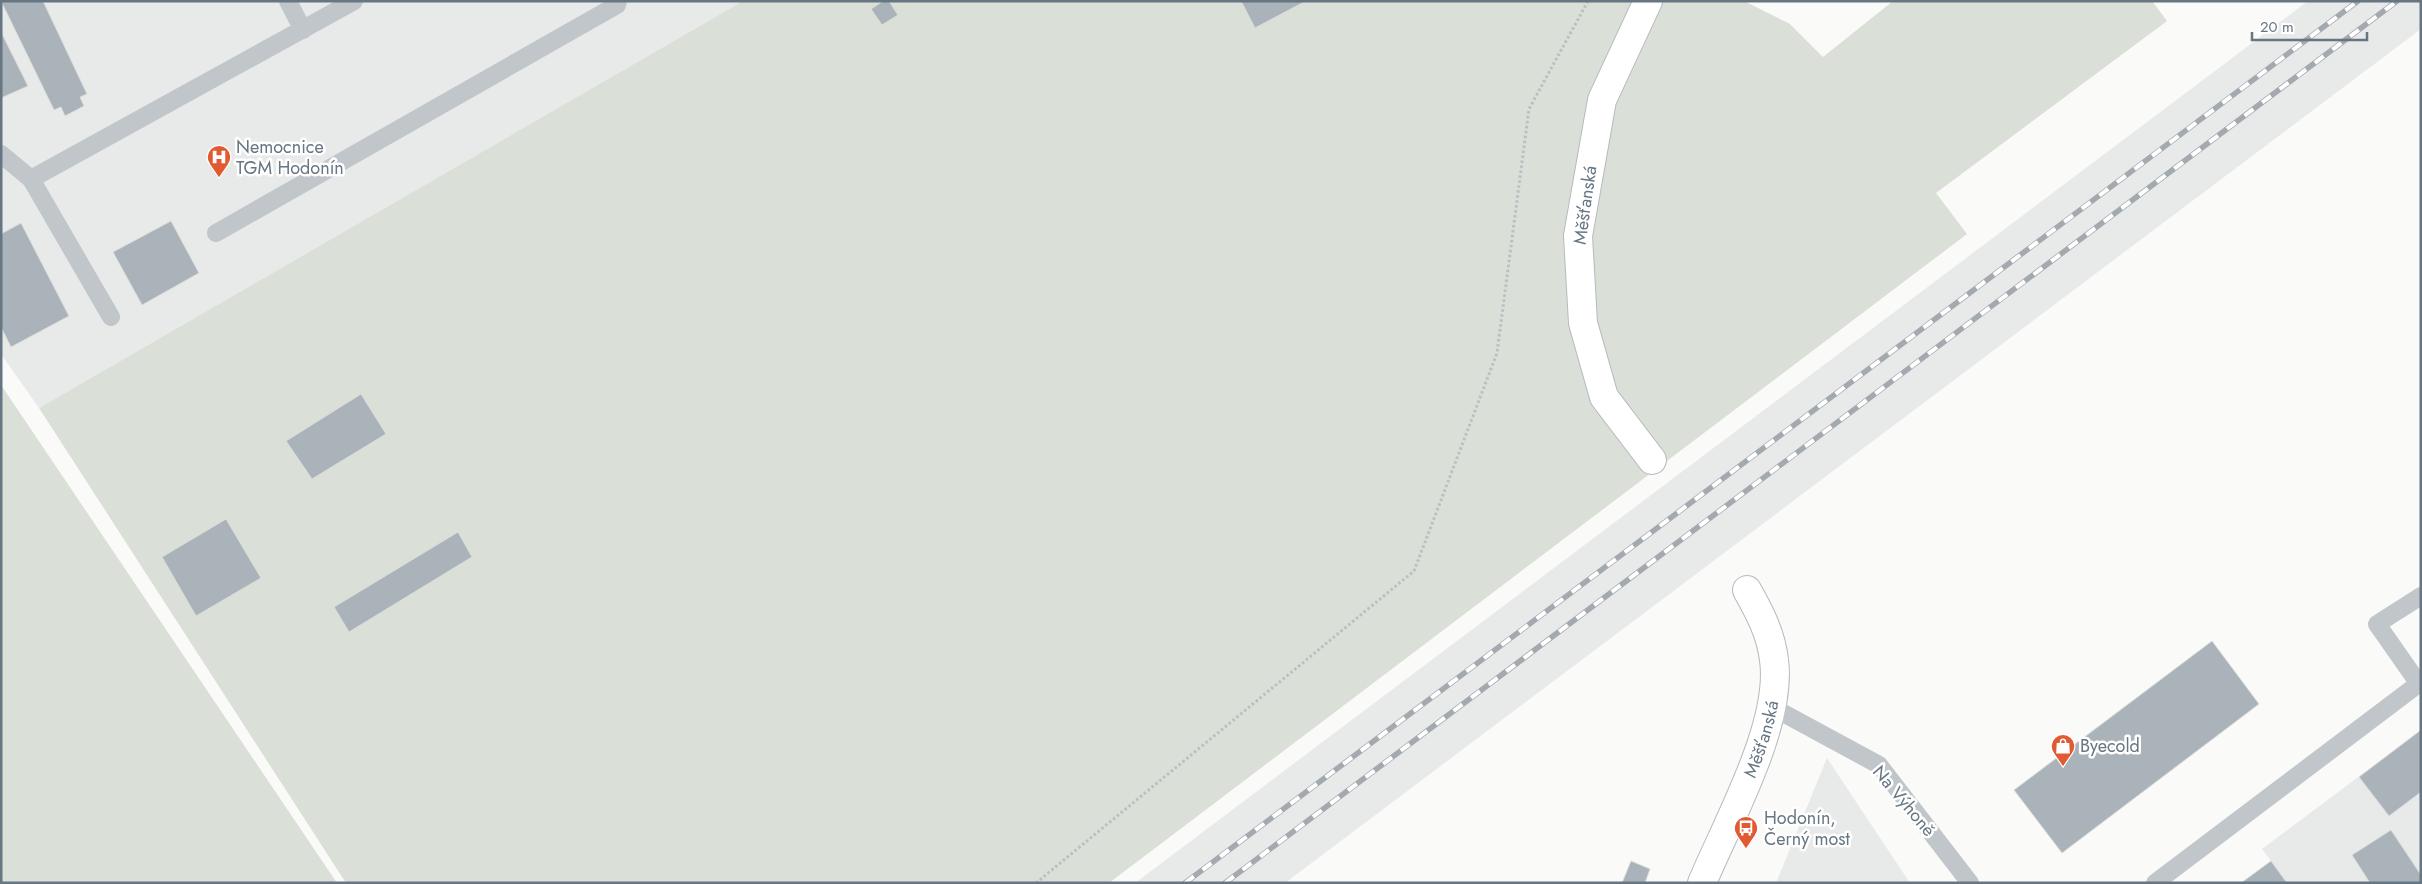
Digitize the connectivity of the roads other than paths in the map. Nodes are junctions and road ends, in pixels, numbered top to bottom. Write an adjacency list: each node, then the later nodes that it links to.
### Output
1 (288, 1): 5 (lane)
2 (354, 1): 5 (lane)
3 (618, 1): 8 (lane)
4 (1648, 1): 10 (main road, Měšťanská)
5 (303, 30): 7 (lane)
6 (1, 154): 7 (lane)
7 (31, 179): 9 (lane)
8 (216, 233)
9 (111, 317)
10 (1652, 460)
11 (1746, 590): 14 (main road, Měšťanská)
12 (2421, 596): 13 (lane)
13 (2420, 683): 17 (lane)
14 (1772, 707): 15 (main road, Měšťanská); 16 (lane, Na Výhoně)
15 (1702, 883)
16 (1970, 883)
17 (2155, 883)

